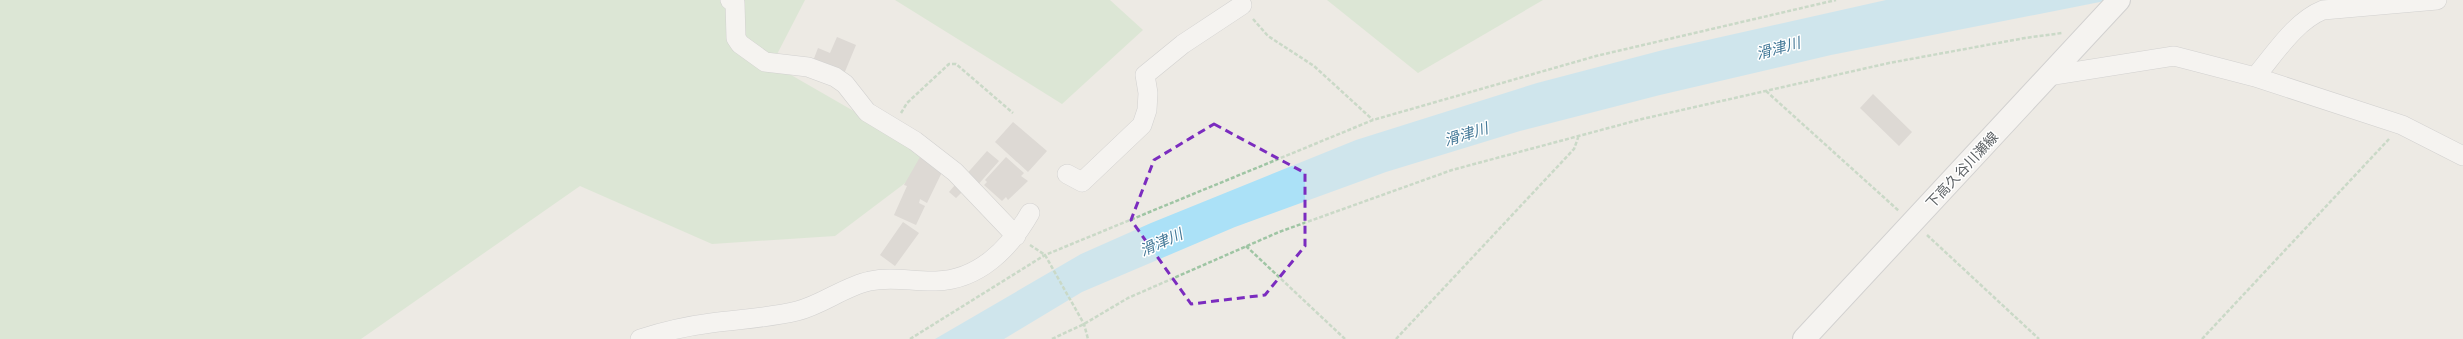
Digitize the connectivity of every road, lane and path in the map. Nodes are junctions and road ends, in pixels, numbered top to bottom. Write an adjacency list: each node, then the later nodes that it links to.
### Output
1 (730, 0): 12 (street)
2 (1836, 0): 10 (path)
3 (2437, 0): 8 (street)
4 (1242, 5): 10 (path); 15 (street)
5 (2114, 5): 6 (main road, 下高久谷川瀬線)
6 (2078, 44): 7 (main road, 下高久谷川瀬線); 13 (path)
7 (2048, 76): 8 (street); 27 (main road, 下高久谷川瀬線)
8 (2255, 77): 11 (street)
9 (1013, 113): 12 (path)
10 (1373, 120): 19 (path)
11 (2402, 126): 14 (street); 28 (path)
12 (896, 130): 17 (street)
13 (1579, 135): 18 (path); 26 (path)
14 (2463, 156)
15 (1067, 174)
16 (1030, 213): 17 (street)
17 (1016, 236): 19 (path); 21 (street)
18 (1246, 246): 20 (path); 25 (path)
19 (1045, 254): 20 (path); 22 (path)
20 (1084, 324): 23 (path); 24 (path)
21 (640, 339)
22 (910, 339)
23 (1052, 339)
24 (1088, 339)
25 (1345, 339)
26 (1396, 339)
27 (1804, 339)
28 (2202, 339)

